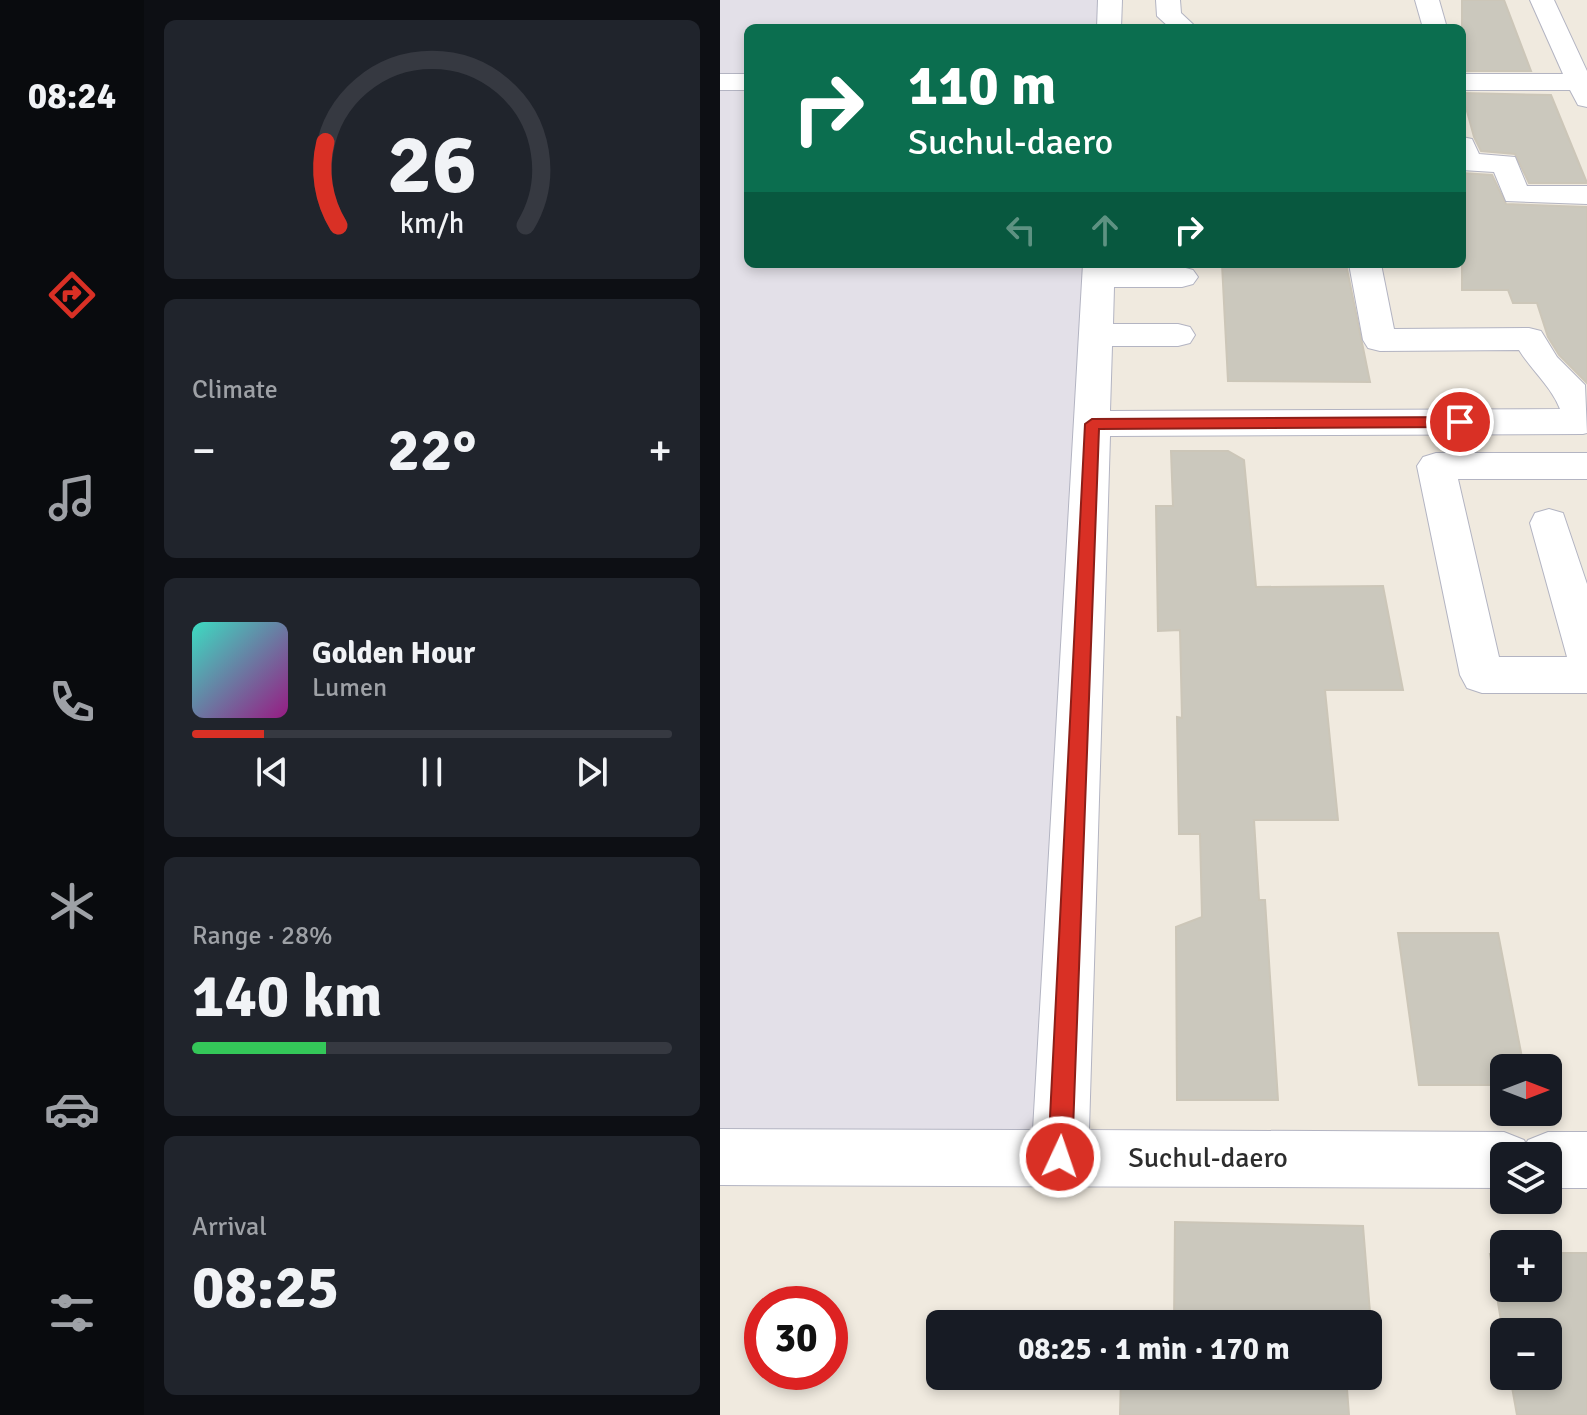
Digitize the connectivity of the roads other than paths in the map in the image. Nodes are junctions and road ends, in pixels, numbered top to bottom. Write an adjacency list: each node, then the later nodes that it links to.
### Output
1 (1110, 0): 5 (street)
2 (1168, 0): 6 (street)
3 (1427, 0): 7 (street)
4 (1542, 0): 11 (street)
5 (1109, 24)
6 (1180, 24)
7 (1434, 24)
8 (720, 82): 9 (street)
9 (744, 82)
10 (1466, 82): 11 (street)
11 (1584, 88)
12 (1466, 157): 13 (street)
13 (1587, 195)
14 (1366, 268): 19 (street)
15 (1098, 271): 16 (street); 17 (street)
16 (1182, 277)
17 (1096, 335): 18 (street); 20 (street)
18 (1178, 335)
19 (1585, 422): 20 (street)
20 (1092, 424): 26 (street)
21 (1587, 466): 24 (street)
22 (1549, 523): 23 (street)
23 (1587, 654)
24 (1587, 675)
25 (720, 1157): 26 (street, Suchul-daero)
26 (1060, 1157): 27 (street, Suchul-daero)
27 (1490, 1160)
28 (1562, 1160): 29 (street)
29 (1587, 1160)

